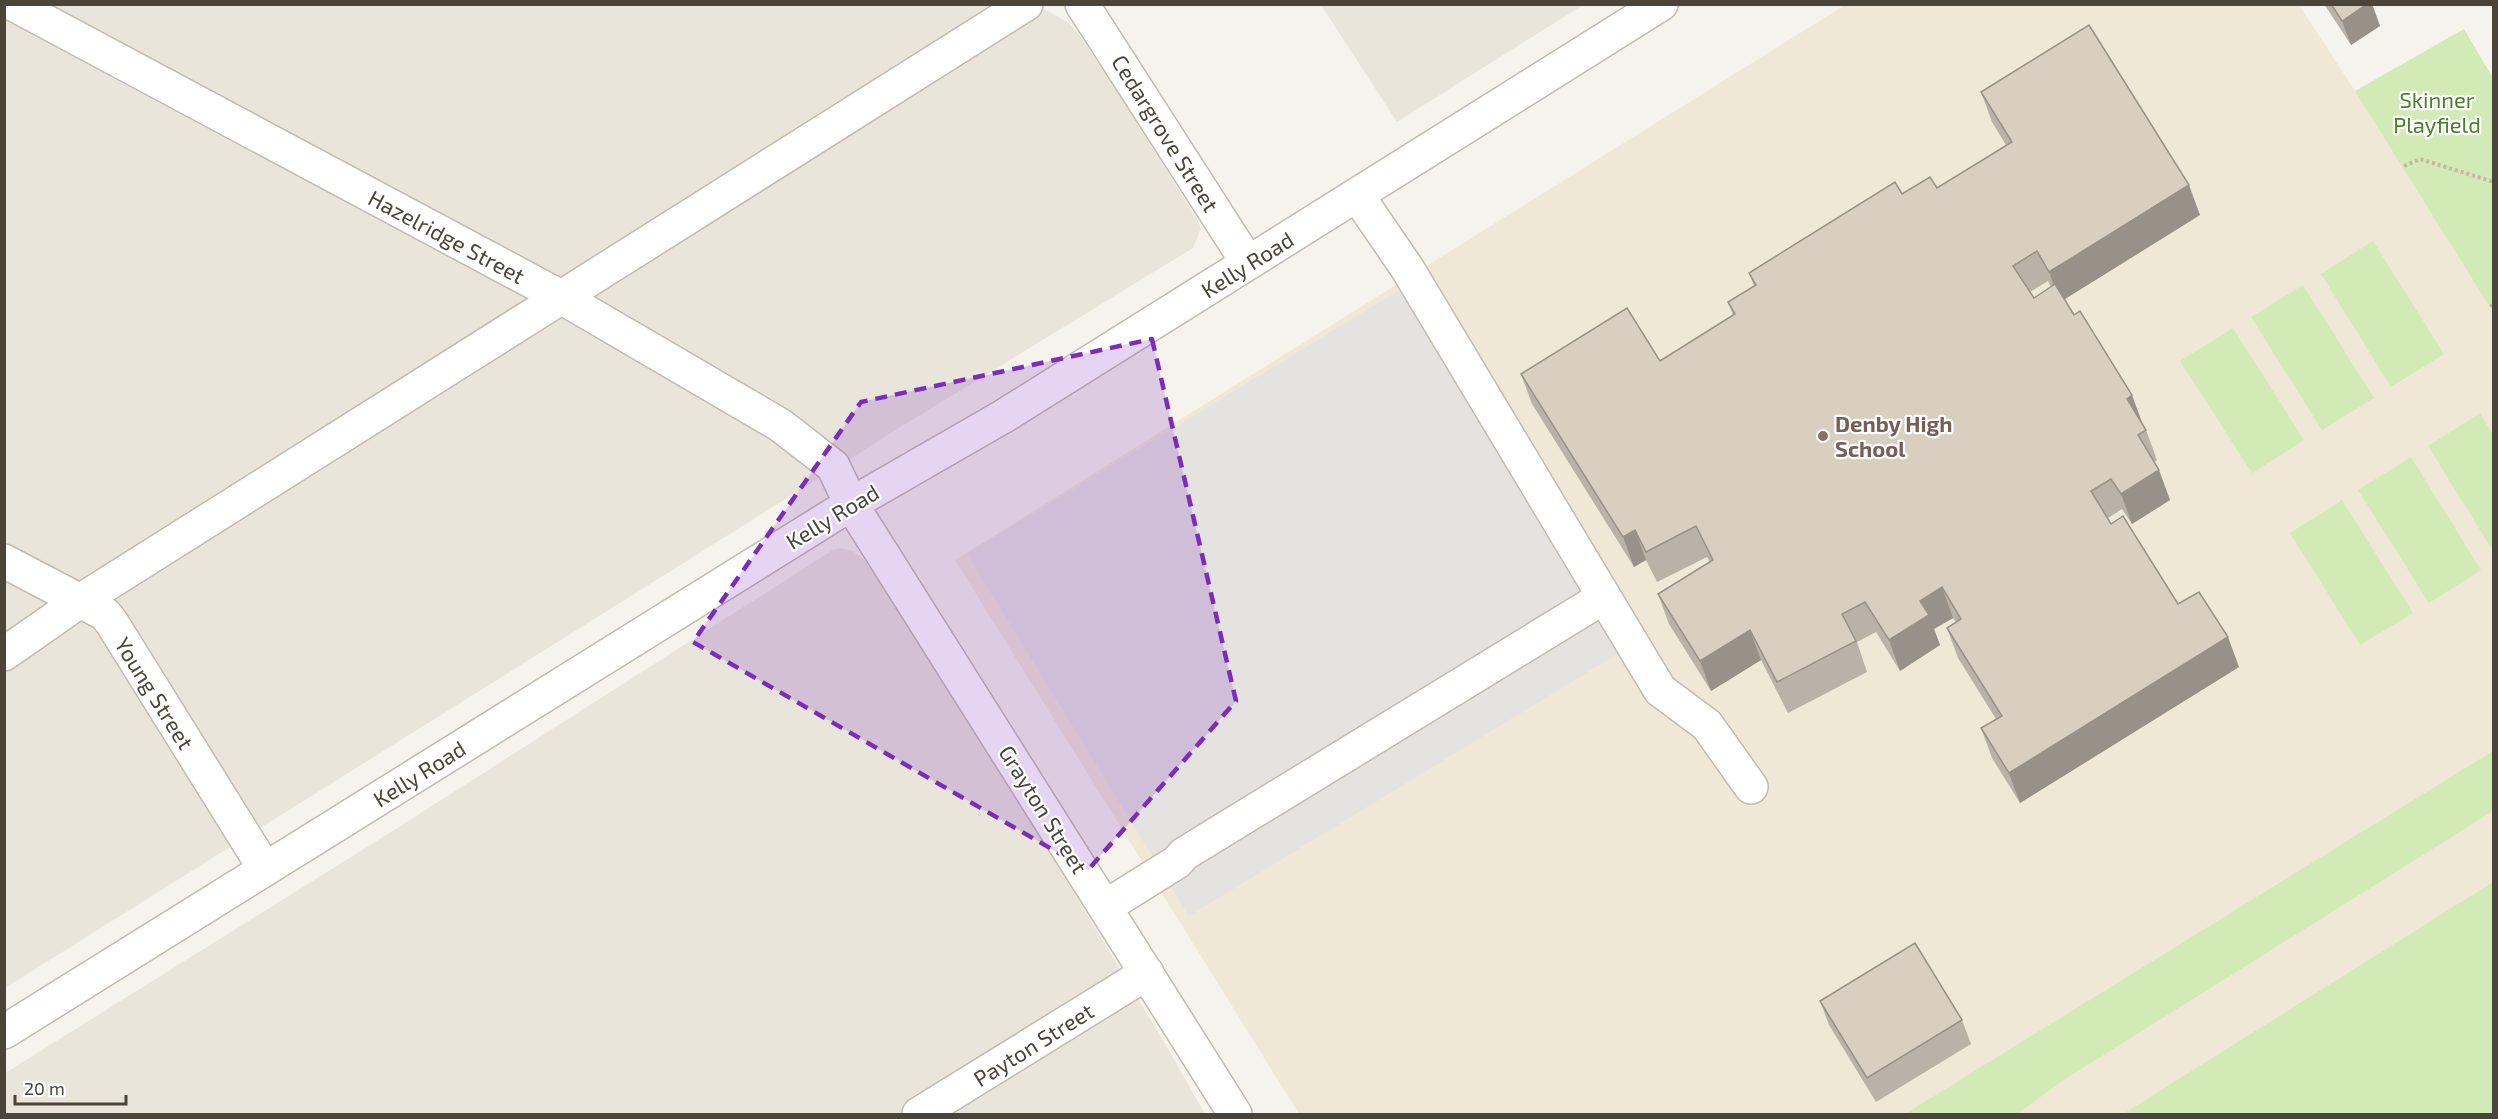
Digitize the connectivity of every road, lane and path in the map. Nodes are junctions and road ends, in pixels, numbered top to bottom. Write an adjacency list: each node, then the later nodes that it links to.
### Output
1 (13, 4): 9 (street, Hazelridge Street)
2 (1026, 4): 9 (street)
3 (1082, 4): 8 (street, Cedargrove Street)
4 (1661, 4): 7 (street, Kelly Road)
5 (2403, 166): 6 (path)
6 (2493, 182)
7 (1357, 195): 8 (street, Kelly Road); 14 (street)
8 (1248, 263): 12 (street, Kelly Road)
9 (561, 297): 12 (street, Hazelridge Street); 15 (street)
10 (2493, 301): 11 (path)
11 (2491, 307)
12 (851, 504): 18 (street, Kelly Road); 19 (street, Grayton Street)
13 (4, 561): 15 (street, Young Street)
14 (1604, 597): 17 (street); 19 (street)
15 (80, 601): 16 (street); 18 (street, Young Street)
16 (4, 654)
17 (1751, 787)
18 (265, 869): 21 (street, Kelly Road)
19 (1105, 907): 20 (street, Grayton Street)
20 (1147, 973): 22 (street, Payton Street); 23 (street, Grayton Street)
21 (4, 1032)
22 (919, 1114)
23 (1235, 1114)

